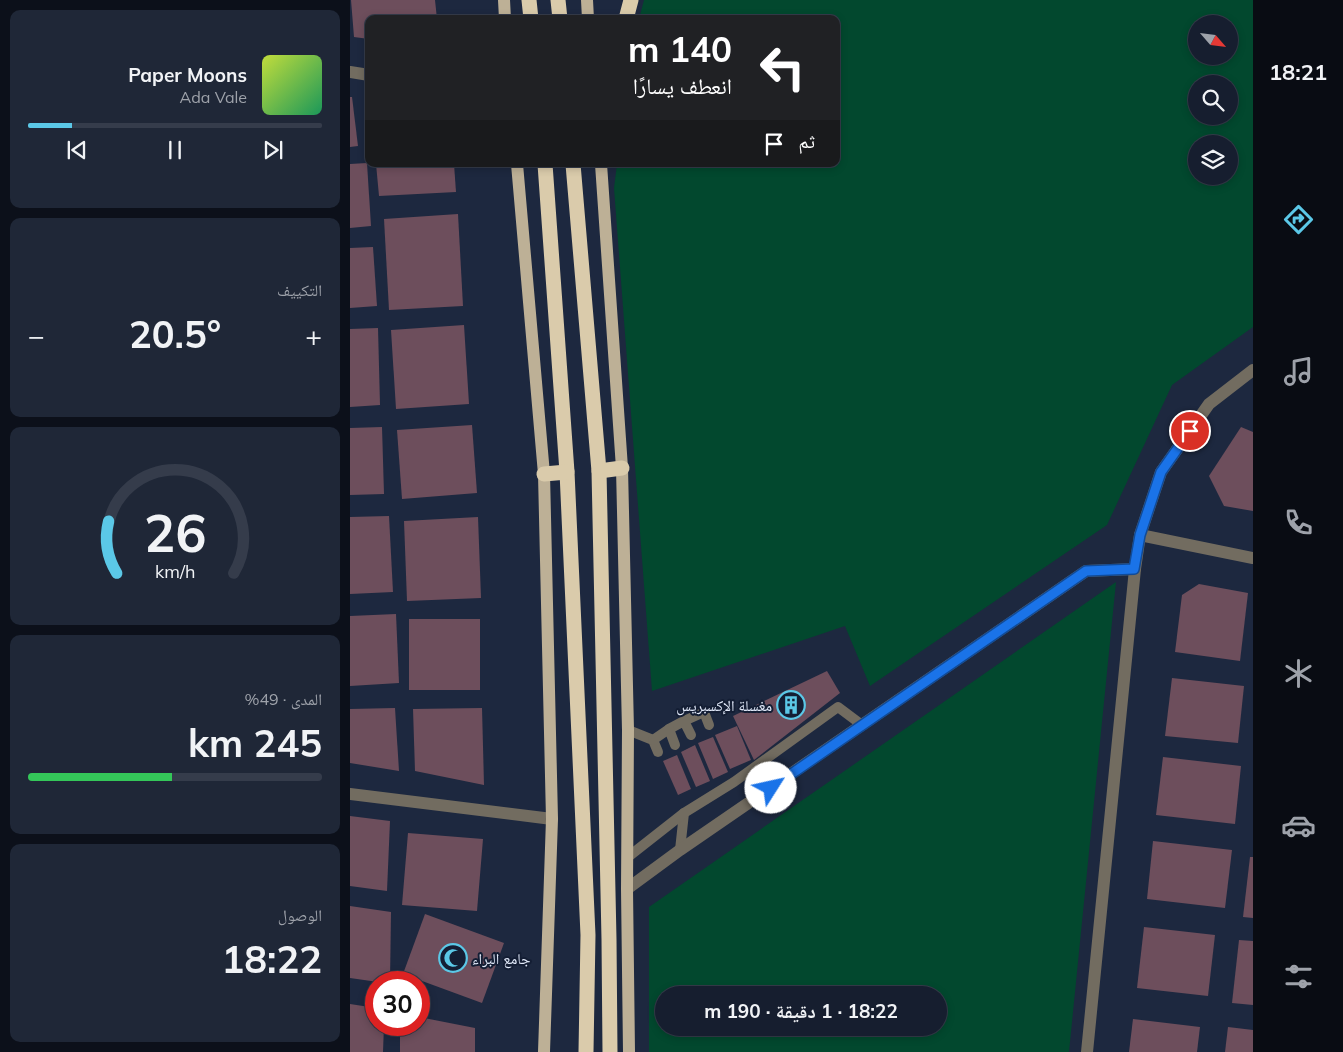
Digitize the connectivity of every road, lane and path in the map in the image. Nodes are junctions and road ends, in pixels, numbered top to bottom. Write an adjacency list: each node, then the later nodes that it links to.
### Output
1 (504, 0): 6 (main road)
2 (529, 0): 7 (highway)
3 (558, 0): 8 (highway)
4 (587, 0): 9 (main road)
5 (631, 0): 10 (highway)
6 (505, 15)
7 (531, 15)
8 (560, 15)
9 (588, 15)
10 (627, 15)
11 (350, 72): 12 (street)
12 (365, 74)
13 (517, 167): 21 (main road)
14 (545, 167): 20 (highway)
15 (573, 167): 19 (highway)
16 (601, 167): 18 (main road)
17 (1253, 370): 22 (street)
18 (622, 468): 19 (highway); 29 (main road)
19 (599, 471): 42 (highway)
20 (567, 472): 21 (highway); 41 (highway)
21 (544, 474): 36 (main road)
22 (1140, 535): 23 (street); 24 (street)
23 (1253, 558)
24 (1134, 569): 27 (street); 44 (street)
25 (684, 722): 26 (lane); 28 (lane); 30 (lane)
26 (709, 725)
27 (862, 725): 35 (lane); 37 (street)
28 (669, 729): 31 (lane); 32 (lane)
29 (628, 730): 31 (lane); 38 (main road)
30 (691, 735)
31 (652, 740): 33 (lane)
32 (675, 745)
33 (658, 752)
34 (350, 794): 36 (street)
35 (684, 813): 37 (lane); 38 (lane)
36 (552, 819): 40 (main road)
37 (680, 850): 39 (street)
38 (628, 857): 39 (main road)
39 (627, 889): 43 (main road)
40 (544, 1052)
41 (586, 1052)
42 (610, 1052)
43 (629, 1052)
44 (1087, 1052)

